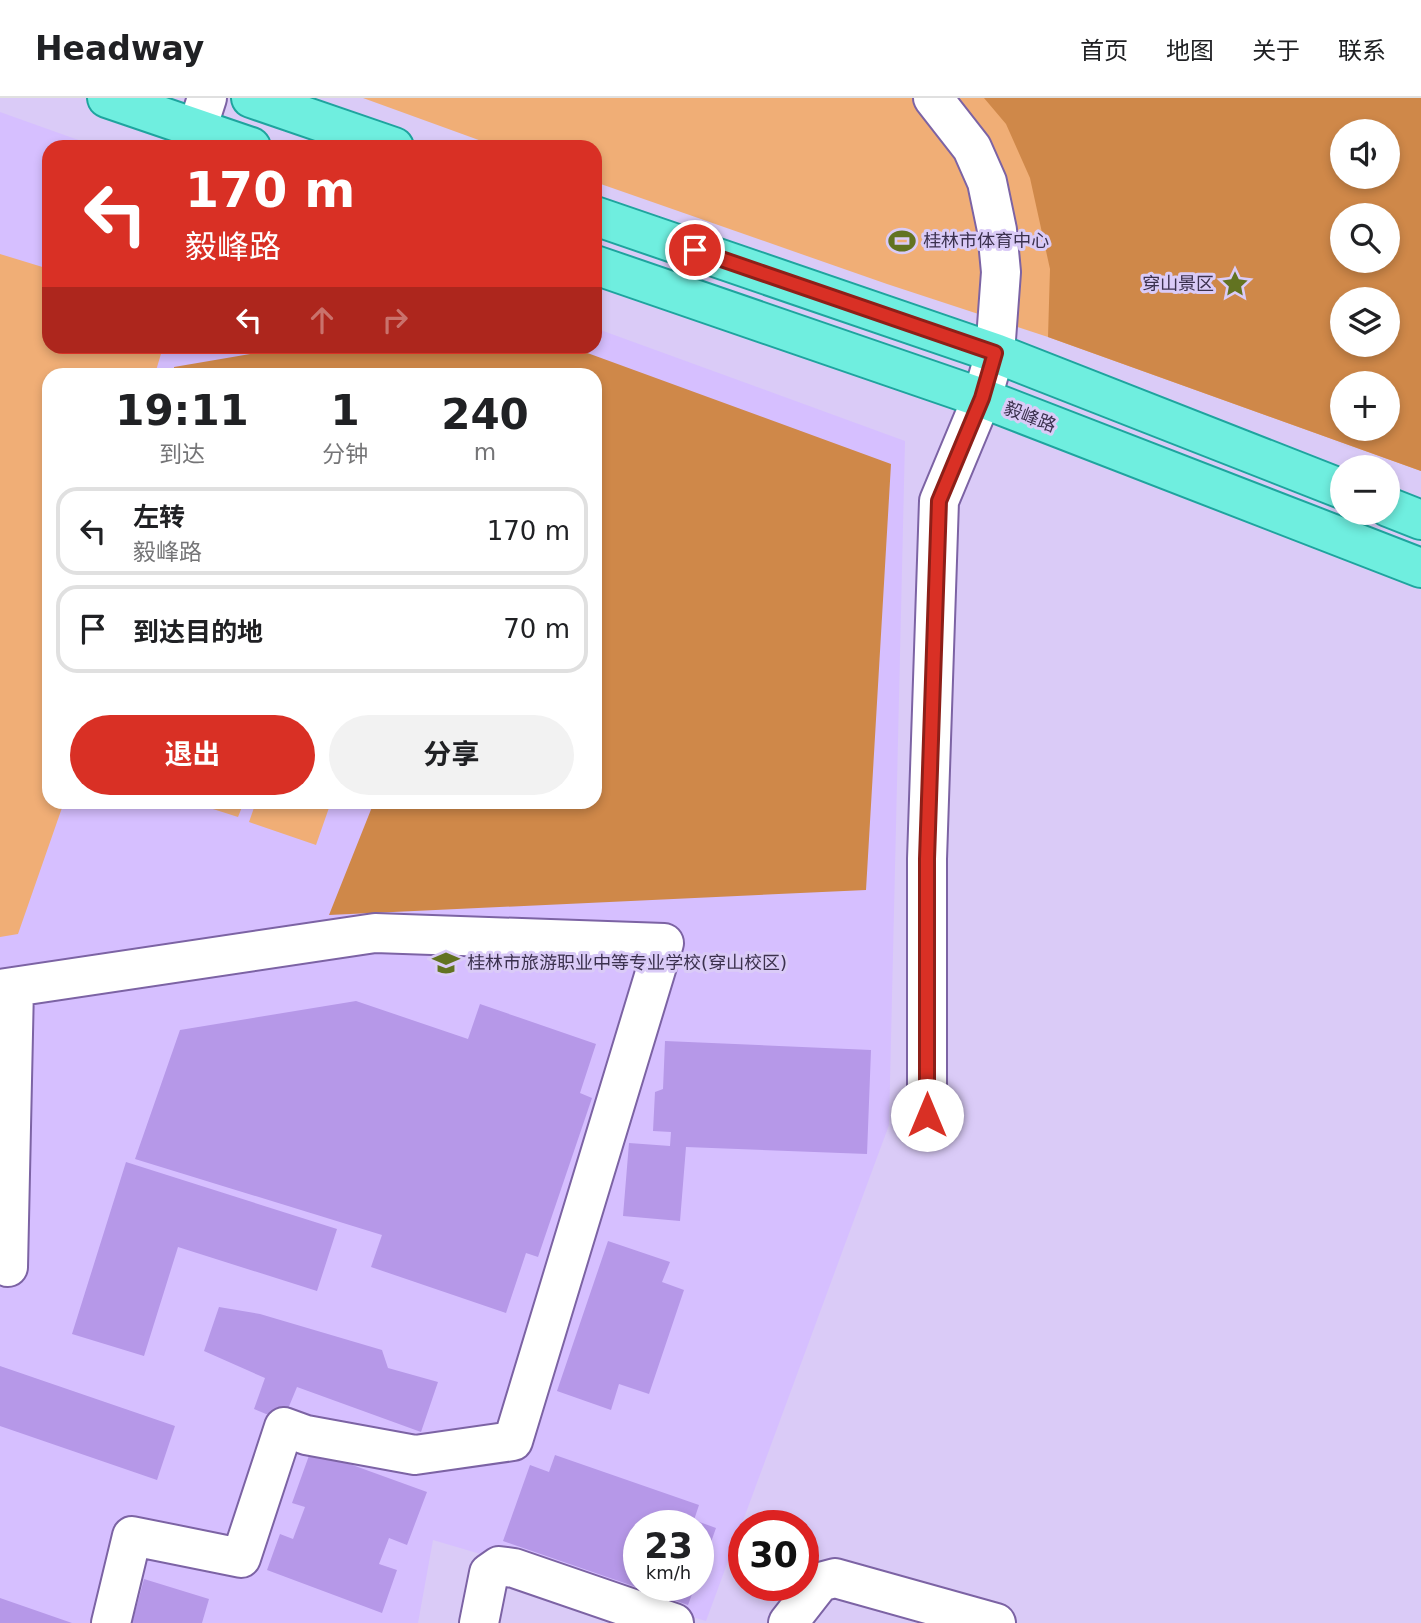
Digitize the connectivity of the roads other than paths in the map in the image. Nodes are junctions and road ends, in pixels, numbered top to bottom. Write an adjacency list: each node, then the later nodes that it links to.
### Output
1 (107, 98): 4 (main road)
2 (251, 98): 6 (main road)
3 (933, 98): 9 (street)
4 (202, 113): 5 (main road)
5 (241, 140)
6 (374, 140)
7 (602, 218): 9 (main road)
8 (602, 267): 10 (main road, 毅峰路)
9 (995, 353): 10 (street); 11 (main road)
10 (982, 398): 14 (main road, 毅峰路); 16 (street)
11 (1330, 484)
12 (1400, 512): 13 (main road)
13 (1421, 520)
14 (1421, 568)
15 (7, 988): 17 (street); 18 (street)
16 (927, 1115)
17 (8, 1266)
18 (111, 1623)
19 (479, 1623): 20 (street)
20 (674, 1623)
21 (788, 1623): 22 (street)
22 (996, 1623)

